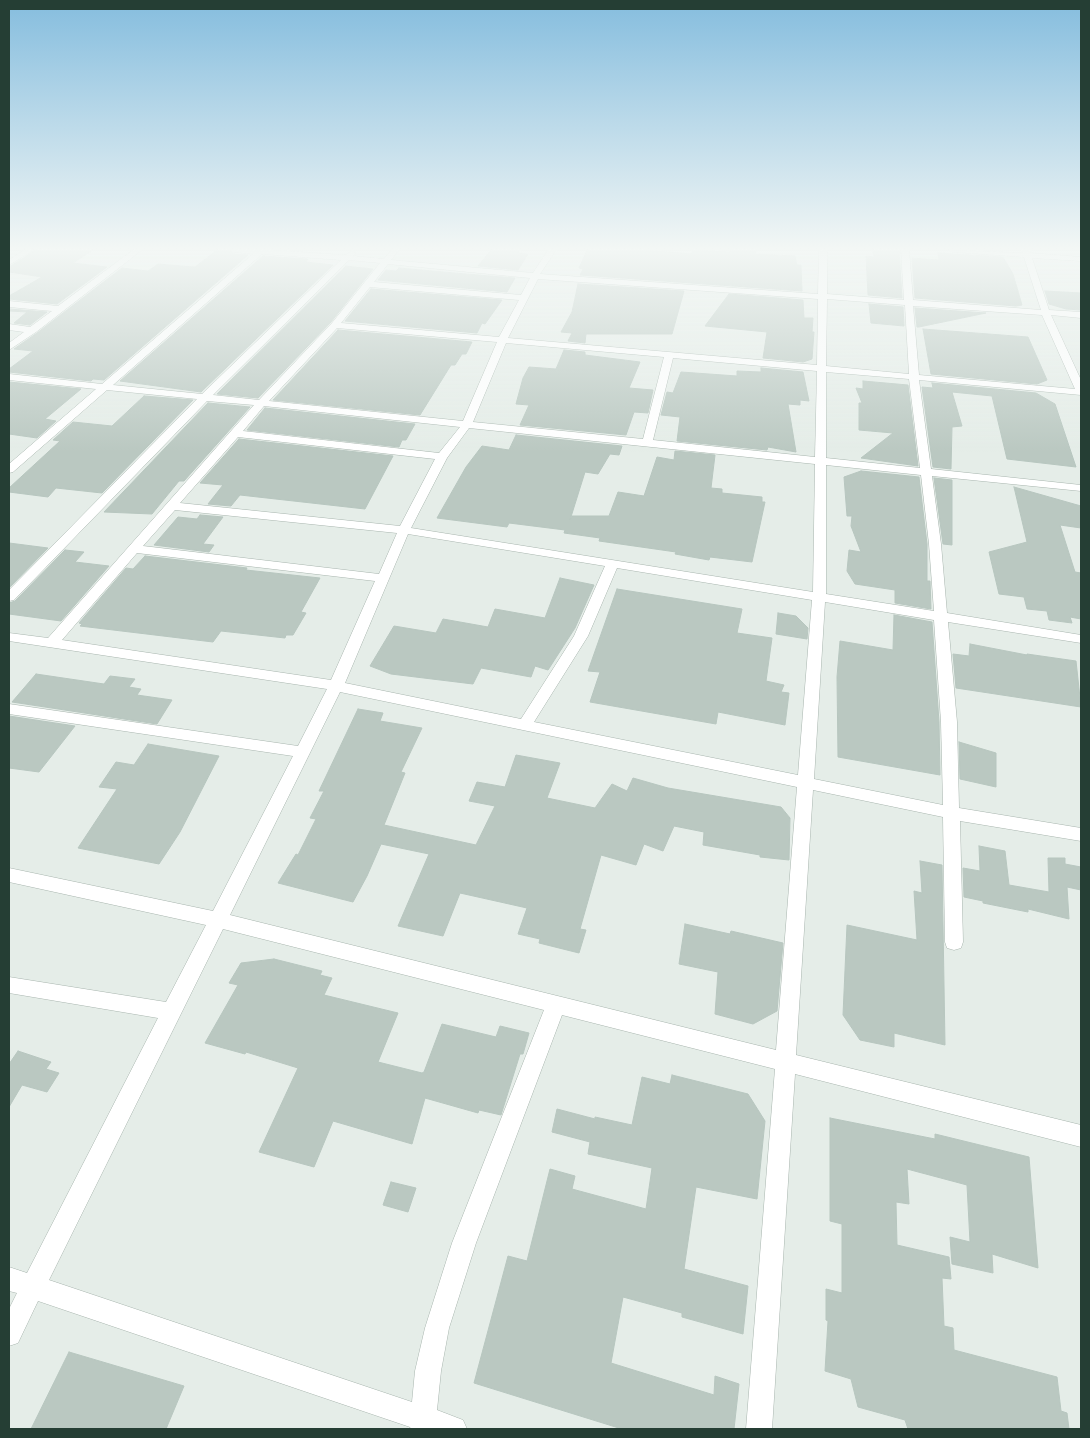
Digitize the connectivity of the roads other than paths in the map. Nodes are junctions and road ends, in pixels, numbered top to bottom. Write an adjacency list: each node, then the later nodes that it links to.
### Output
1 (50, 317): 11 (street)
2 (186, 317): 18 (street)
3 (287, 317): 20 (street)
4 (341, 317): 9 (street)
5 (515, 317): 12 (street)
6 (822, 317): 15 (street)
7 (910, 317): 17 (street)
8 (1048, 317): 19 (street)
9 (335, 325): 12 (street); 21 (street)
10 (9, 328): 11 (street)
11 (33, 330): 13 (street)
12 (504, 339): 14 (street); 22 (street)
13 (9, 347)
14 (669, 356): 15 (street); 24 (street)
15 (820, 369): 17 (street); 26 (street)
16 (9, 377): 18 (street)
17 (914, 377): 19 (street); 28 (street)
18 (105, 388): 20 (street); 27 (street)
19 (1081, 391)
20 (204, 398): 21 (street); 35 (street)
21 (261, 404): 22 (street); 23 (street)
22 (467, 424): 24 (street); 25 (street)
23 (235, 433): 25 (street); 30 (street)
24 (647, 444): 26 (street)
25 (442, 457): 31 (street)
26 (821, 462): 28 (street); 36 (street)
27 (9, 470)
28 (925, 472): 29 (street); 37 (street)
29 (1081, 488)
30 (172, 506): 31 (street); 32 (street)
31 (404, 530): 33 (street); 34 (street)
32 (134, 550): 34 (street); 40 (street)
33 (612, 564): 36 (street); 43 (street)
34 (383, 578): 41 (street)
35 (9, 597)
36 (819, 597): 37 (street); 45 (street)
37 (941, 617): 39 (street); 46 (street)
38 (9, 637): 40 (street)
39 (1081, 639)
40 (52, 644): 41 (street)
41 (336, 686): 43 (street); 44 (street)
42 (9, 709): 44 (street)
43 (525, 724): 45 (street)
44 (302, 752): 49 (street)
45 (806, 783): 46 (street); 54 (street)
46 (952, 813): 47 (street); 50 (street)
47 (1081, 835)
48 (9, 875): 49 (street)
49 (218, 920): 52 (street); 53 (street)
50 (954, 942)
51 (9, 985): 53 (street)
52 (556, 1004): 54 (street); 59 (street)
53 (172, 1012): 57 (street)
54 (785, 1062): 55 (street); 61 (street)
55 (1081, 1136)
56 (9, 1278): 57 (street)
57 (33, 1285): 58 (street); 59 (street)
58 (9, 1334)
59 (423, 1424): 60 (street)
60 (454, 1429)
61 (759, 1429)

